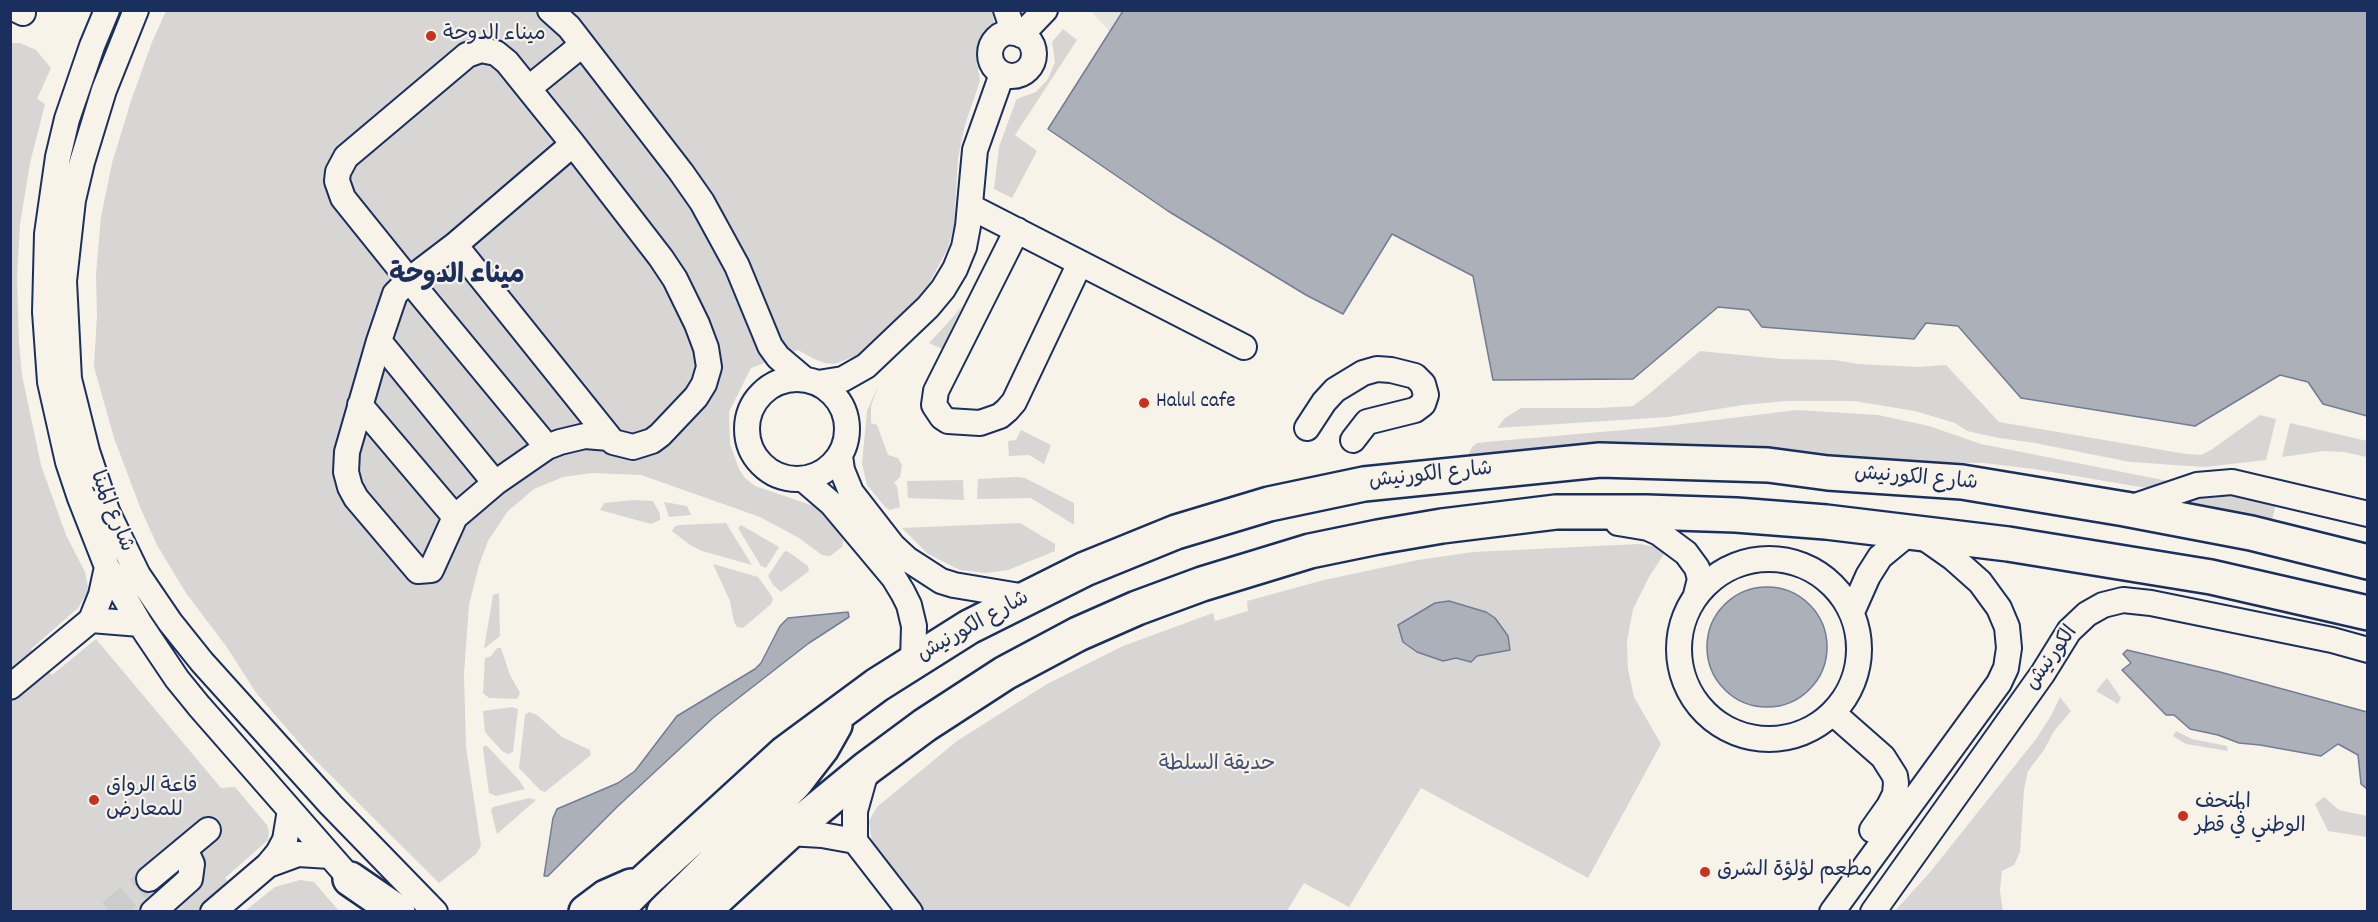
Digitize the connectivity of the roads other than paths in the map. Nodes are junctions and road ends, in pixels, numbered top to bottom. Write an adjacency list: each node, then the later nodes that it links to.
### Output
1 (107, 10): 36 (street, شارع المينا)
2 (136, 10): 49 (street, شارع المينا)
3 (550, 10): 6 (street)
4 (1045, 10): 5 (street)
5 (1014, 26): 7 (street); 7 (street)
6 (570, 28): 8 (street); 15 (street)
7 (1002, 74): 10 (street)
8 (529, 88): 9 (street); 14 (street)
9 (573, 144): 12 (street); 24 (street)
10 (971, 207): 11 (street); 18 (street)
11 (1017, 230): 13 (street); 13 (street)
12 (455, 244): 14 (street); 24 (street)
13 (1080, 263): 17 (street)
14 (409, 280): 16 (street); 26 (street)
15 (763, 333): 19 (street); 20 (street)
16 (380, 341): 21 (street); 29 (street)
17 (1244, 347)
18 (866, 366): 19 (street); 22 (street)
19 (811, 381): 20 (street); 22 (street)
20 (760, 394): 28 (street)
21 (360, 405): 33 (street); 33 (street)
22 (848, 424): 27 (street)
23 (1307, 428): 25 (street)
24 (609, 438): 26 (street)
25 (1353, 440)
26 (547, 447): 29 (street)
27 (840, 456): 28 (street); 38 (street)
28 (803, 479): 44 (street)
29 (495, 483): 33 (street)
30 (2125, 509): 32 (street); 35 (highway, شارع الكورنيش); 38 (highway, شارع الكورنيش)
31 (1556, 512): 34 (highway); 37 (street); 48 (highway)
32 (2367, 514)
33 (455, 517)
34 (1916, 532): 39 (street); 40 (highway); 71 (street, الكورنيش)
35 (2367, 562)
36 (107, 567): 41 (street); 42 (street, شارع المينا)
37 (1696, 595): 39 (street); 47 (street)
38 (1026, 597): 44 (highway, شارع الكورنيش)
39 (1852, 612): 47 (street)
40 (2367, 614)
41 (91, 620): 42 (street); 45 (street)
42 (140, 624): 50 (street, شارع المينا)
43 (2367, 650): 72 (street, الكورنيش)
44 (913, 661): 46 (highway, شارع الكورنيش)
45 (10, 687)
46 (843, 710): 58 (highway, شارع الكورنيش); 67 (highway)
47 (1833, 713): 70 (street)
48 (867, 768): 52 (highway); 53 (street)
49 (330, 805): 50 (street); 64 (street, شارع المينا)
50 (297, 818): 55 (street); 56 (street, شارع المينا)
51 (208, 830): 54 (street)
52 (788, 833): 53 (street); 68 (highway)
53 (855, 841): 69 (street)
54 (185, 849): 57 (street); 59 (street)
55 (268, 865): 56 (street); 60 (street)
56 (340, 867): 61 (highway); 62 (street, شارع المينا); 63 (highway)
57 (149, 879)
58 (644, 882): 65 (highway); 66 (highway, شارع الكورنيش)
59 (153, 912)
60 (213, 912)
61 (362, 912)
62 (378, 912)
63 (398, 912)
64 (435, 912)
65 (586, 912)
66 (614, 912)
67 (664, 912)
68 (702, 912)
69 (910, 912)
70 (1814, 912)
71 (1832, 912)
72 (1873, 912)

